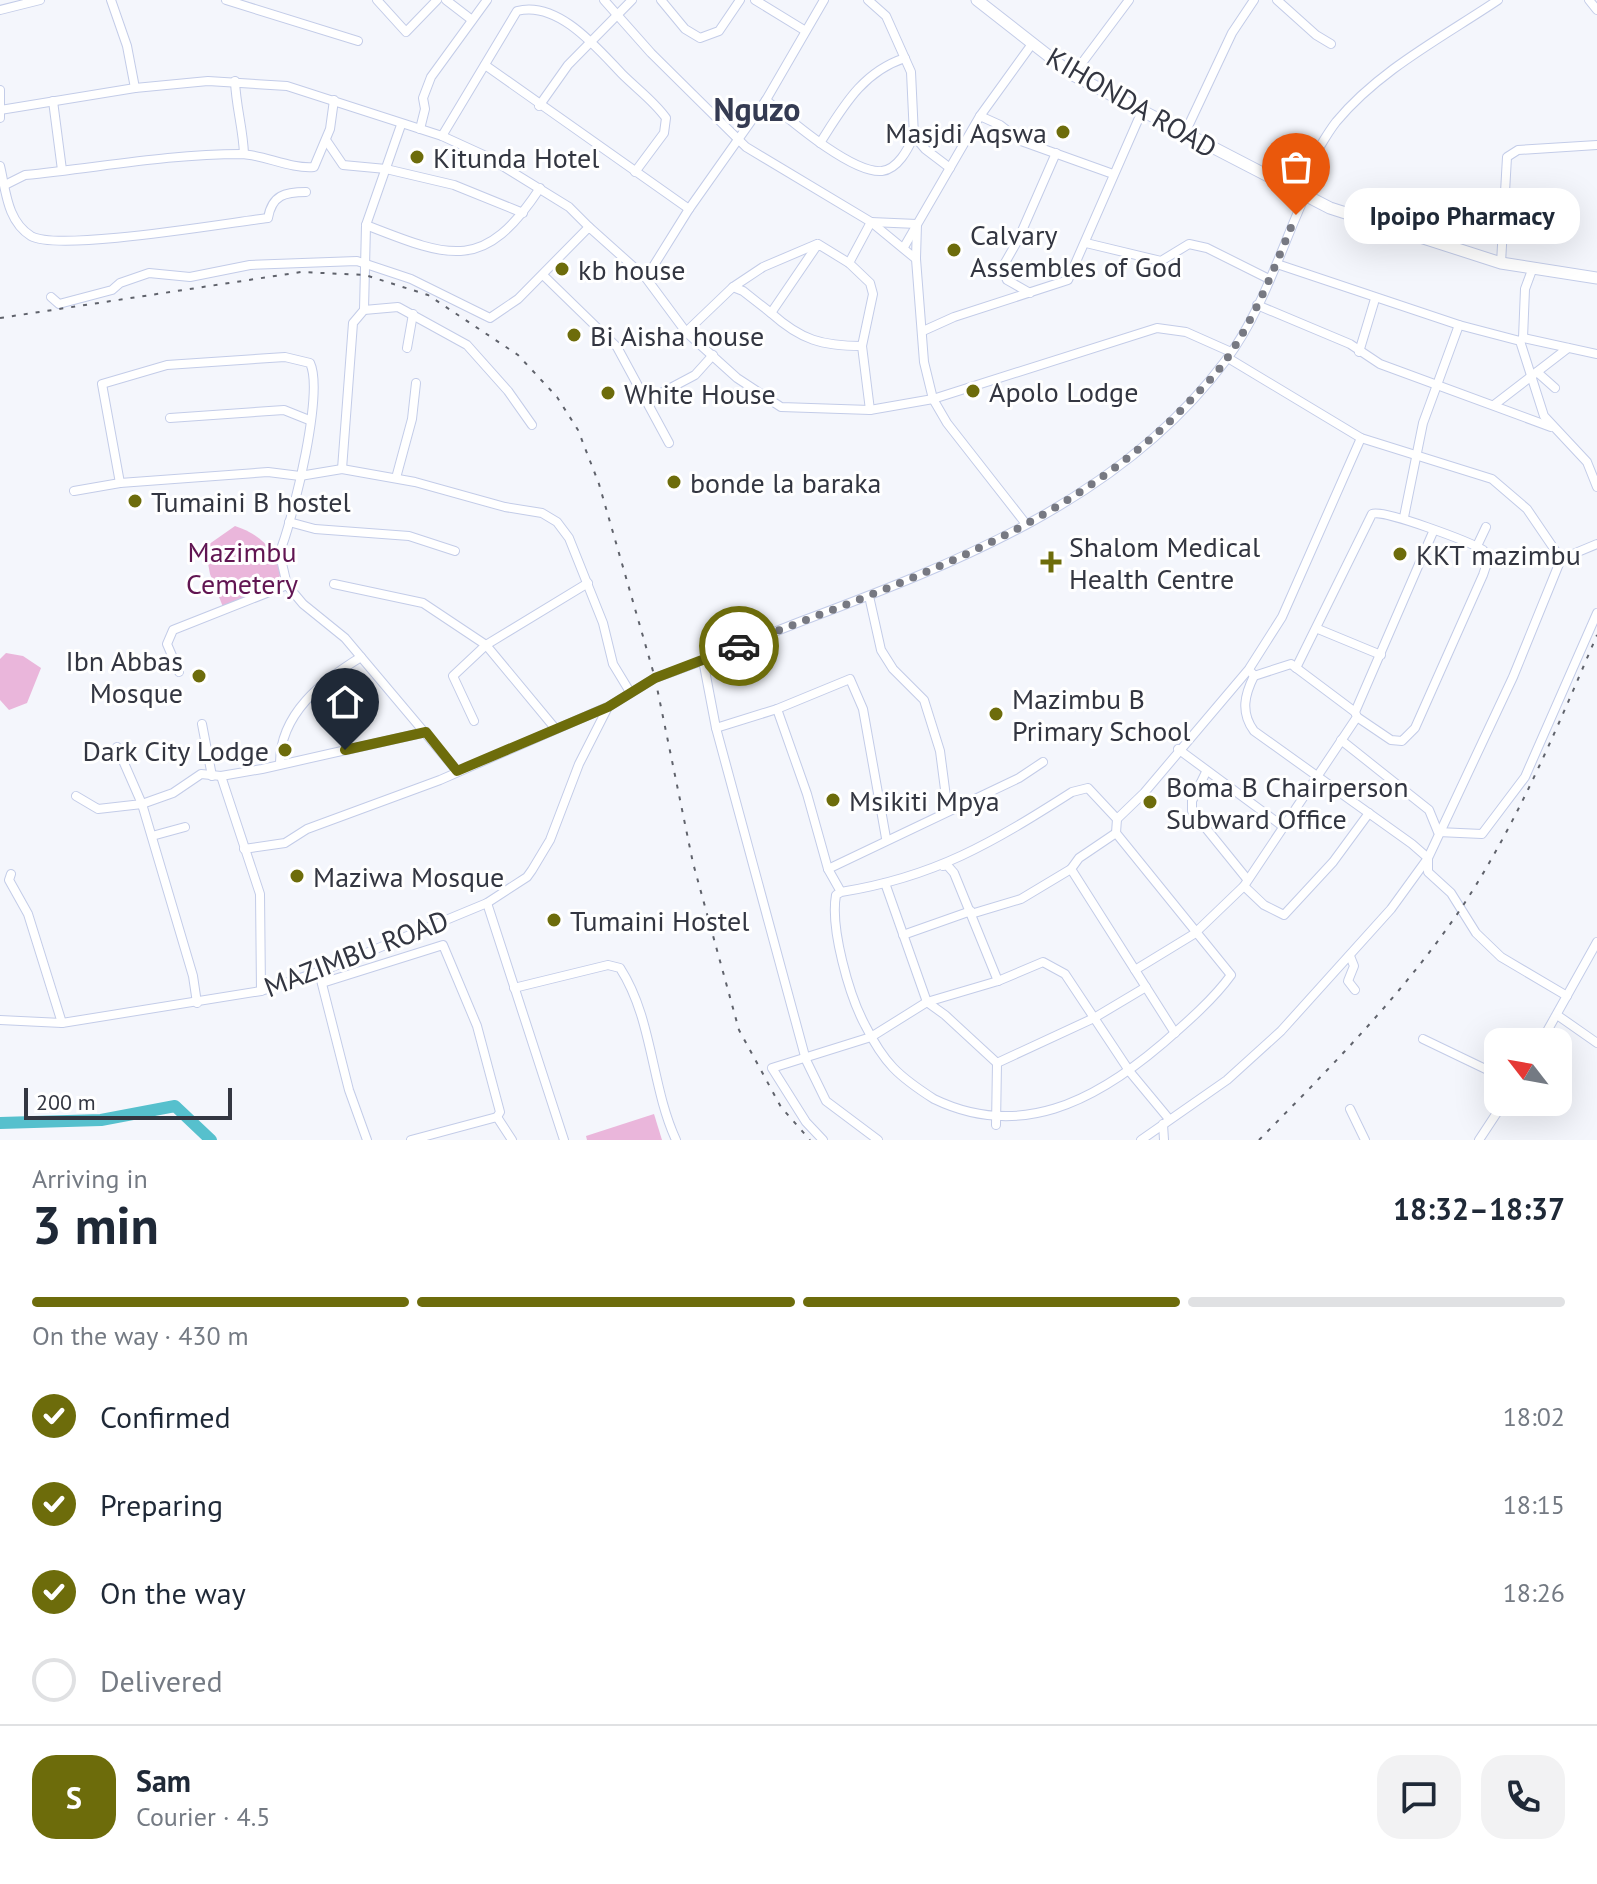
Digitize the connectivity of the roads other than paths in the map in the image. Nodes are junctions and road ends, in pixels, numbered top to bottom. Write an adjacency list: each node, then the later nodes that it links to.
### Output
1 (40, 0): 21 (street)
2 (111, 0): 34 (street)
3 (226, 0): 27 (street)
4 (377, 0): 5 (street)
5 (437, 0)
6 (446, 0): 24 (street)
7 (487, 0): 24 (street)
8 (604, 0): 23 (street)
9 (632, 0): 23 (street)
10 (661, 0): 11 (street)
11 (740, 0)
12 (755, 0): 25 (street)
13 (824, 0): 25 (street)
14 (868, 0): 30 (street)
15 (1129, 0): 32 (street)
16 (1254, 0): 45 (street)
17 (1277, 0): 29 (street)
18 (1498, 0): 63 (street, MAZIMBU ROAD)
19 (1589, 0): 22 (street)
20 (978, 1): 28 (street, KIHONDA ROAD)
21 (0, 10)
22 (1597, 10)
23 (616, 16): 26 (street); 49 (street)
24 (472, 20): 44 (street)
25 (804, 30): 37 (street)
26 (594, 40): 31 (street); 39 (street); 58 (street)
27 (358, 41)
28 (1032, 44): 32 (street, KIHONDA ROAD); 42 (street)
29 (1331, 44)
30 (905, 58): 47 (street); 50 (street)
31 (485, 65): 39 (street); 46 (street)
32 (1073, 75): 40 (street, KIHONDA ROAD)
33 (235, 81): 34 (street); 36 (street); 53 (street)
34 (135, 88): 38 (street)
35 (0, 90): 41 (street)
36 (334, 100): 43 (street); 48 (street)
37 (766, 100): 49 (street); 50 (street)
38 (53, 101): 41 (street); 57 (street)
39 (539, 106): 58 (street)
40 (1142, 111): 45 (street, KIHONDA ROAD); 59 (street)
41 (1, 113)
42 (980, 116): 52 (street); 55 (street)
43 (401, 125): 44 (street); 56 (street)
44 (420, 129): 46 (street)
45 (1184, 135): 63 (street, KIHONDA ROAD)
46 (442, 136): 61 (street)
47 (914, 136): 50 (street); 55 (street)
48 (326, 140): 53 (street); 56 (street)
49 (740, 140): 64 (street); 66 (street)
50 (820, 143)
51 (1597, 145): 76 (street)
52 (1056, 153): 59 (street); 84 (street)
53 (244, 154): 57 (street)
54 (0, 166): 60 (street)
55 (950, 168): 67 (street)
56 (386, 169): 65 (street); 68 (street)
57 (62, 170): 60 (street)
58 (635, 172): 64 (street)
59 (1113, 174): 70 (street)
60 (5, 185): 62 (street)
61 (540, 188): 65 (street); 69 (street)
62 (306, 192)
63 (1300, 194): 76 (street, KIHONDA ROAD); 77 (street, MAZIMBU ROAD)
64 (689, 209): 80 (street)
65 (523, 213): 68 (street)
66 (871, 222): 67 (street); 72 (street); 75 (street)
67 (917, 224): 72 (street); 73 (street)
68 (366, 225): 74 (street)
69 (589, 227): 79 (street); 80 (street)
70 (1086, 243): 82 (street); 84 (street)
71 (818, 244): 75 (street); 83 (street); 89 (street)
72 (904, 247): 73 (street)
73 (916, 259): 92 (street)
74 (364, 262): 79 (street); 85 (street); 88 (street)
75 (849, 263): 95 (street)
76 (1501, 263): 78 (street, KIHONDA ROAD)
77 (1277, 264): 82 (street, MAZIMBU ROAD); 86 (street)
78 (1532, 270): 81 (street, KIHONDA ROAD); 94 (street)
79 (543, 275): 107 (street)
80 (646, 278): 93 (street)
81 (1597, 278)
82 (1269, 279): 87 (street, MAZIMBU ROAD)
83 (733, 287): 89 (street); 93 (street)
84 (1030, 293): 92 (street)
85 (51, 297)
86 (1375, 299): 91 (street); 98 (street)
87 (1257, 305): 98 (street); 101 (street, MAZIMBU ROAD)
88 (364, 310): 90 (street); 119 (street)
89 (771, 313): 95 (street)
90 (413, 314): 96 (street); 112 (street)
91 (1459, 325): 94 (street); 104 (street)
92 (923, 331): 106 (street)
93 (686, 332): 100 (street)
94 (1522, 339): 97 (street); 102 (street)
95 (862, 346): 109 (street)
96 (407, 348)
97 (1568, 348): 99 (street); 102 (street)
98 (1359, 352): 104 (street)
99 (1597, 354)
100 (713, 355): 107 (street); 109 (street)
101 (1230, 355): 106 (street); 114 (street); 127 (street, MAZIMBU ROAD)
102 (1534, 375): 105 (street); 108 (street); 113 (street)
103 (416, 383): 121 (street)
104 (1438, 384): 108 (street); 117 (street)
105 (1555, 388)
106 (933, 399): 109 (street); 127 (street)
107 (646, 401): 115 (street)
108 (1494, 405): 113 (street)
109 (870, 410)
110 (170, 418): 111 (street)
111 (309, 420): 120 (street); 122 (street)
112 (532, 425)
113 (1559, 431): 118 (street)
114 (1361, 438): 117 (street); 146 (street)
115 (669, 443)
116 (1597, 453): 118 (street)
117 (1417, 455): 125 (street); 133 (street)
118 (1587, 462): 123 (street)
119 (342, 469): 120 (street); 121 (street)
120 (300, 476): 122 (street); 126 (street)
121 (396, 478): 134 (street)
122 (120, 483): 124 (street)
123 (1597, 487)
124 (74, 491)
125 (1404, 517): 129 (street); 139 (street)
126 (289, 522): 132 (street); 136 (street)
127 (1026, 524): 137 (street, MAZIMBU ROAD)
128 (1486, 527): 131 (street)
129 (1433, 532): 131 (street); 141 (street)
130 (1597, 544): 133 (street)
131 (1477, 546): 153 (street)
132 (455, 551)
133 (1561, 559): 175 (street)
134 (588, 583): 140 (street); 148 (street)
135 (334, 584): 140 (street)
136 (287, 585): 142 (street); 145 (street)
137 (869, 596): 143 (street, MAZIMBU ROAD); 170 (street)
138 (1597, 613): 175 (street)
139 (1318, 629): 141 (street); 144 (street)
140 (486, 645): 154 (street); 156 (street)
141 (1381, 655): 153 (street)
142 (361, 657): 158 (street); 163 (street)
143 (703, 660): 148 (street, MAZIMBU ROAD); 157 (street)
144 (1296, 668): 146 (street); 153 (street)
145 (179, 672)
146 (1251, 672): 147 (street); 150 (street)
147 (1238, 682): 149 (street); 150 (street)
148 (630, 692): 151 (street, MAZIMBU ROAD)
149 (1228, 693): 150 (street); 161 (street)
150 (1244, 695): 167 (street)
151 (608, 707): 156 (street); 179 (street, MAZIMBU ROAD)
152 (777, 709): 157 (street); 178 (street); 184 (street)
153 (1356, 714): 159 (street)
154 (474, 721)
155 (202, 724): 166 (street)
156 (554, 727): 164 (street)
157 (716, 728): 216 (street)
158 (426, 732): 163 (street); 164 (street)
159 (1341, 740): 167 (street); 175 (street)
160 (117, 747): 169 (street)
161 (1178, 749): 165 (street); 172 (street)
162 (1043, 762): 170 (street)
163 (280, 763): 166 (street)
164 (457, 771): 181 (street)
165 (1206, 772): 173 (street); 187 (street)
166 (217, 776): 169 (street); 181 (street)
167 (1317, 778): 171 (street); 173 (street)
168 (76, 796): 169 (street)
169 (142, 804): 177 (street)
170 (954, 807): 178 (street)
171 (1369, 813): 182 (street); 187 (street)
172 (1117, 819): 176 (street); 183 (street)
173 (1281, 825): 187 (street)
174 (185, 827): 177 (street)
175 (1438, 832): 182 (street)
176 (1116, 833): 185 (street); 192 (street)
177 (152, 836): 206 (street)
178 (886, 838): 184 (street)
179 (550, 840): 180 (street); 190 (street, MAZIMBU ROAD)
180 (560, 845)
181 (244, 849): 203 (street)
182 (1428, 858): 195 (street); 204 (street)
183 (942, 866): 188 (street); 191 (street)
184 (828, 869): 189 (street)
185 (1071, 869): 191 (street); 196 (street)
186 (11, 874): 210 (street)
187 (1246, 882): 192 (street)
188 (885, 883): 189 (street); 193 (street)
189 (841, 892): 213 (street)
190 (487, 903): 197 (street, MAZIMBU ROAD); 201 (street)
191 (971, 912): 193 (street); 198 (street)
192 (1194, 934): 196 (street); 212 (street)
193 (903, 935): 205 (street)
194 (1597, 942): 204 (street)
195 (1350, 956): 202 (street); 223 (street)
196 (1135, 970): 200 (street)
197 (317, 972): 199 (street); 203 (street, MAZIMBU ROAD)
198 (998, 981): 205 (street); 208 (street)
199 (322, 983): 222 (street); 225 (street)
200 (1146, 987): 208 (street); 212 (street)
201 (514, 988): 228 (street); 229 (street)
202 (1355, 990)
203 (261, 991): 206 (street, MAZIMBU ROAD)
204 (1567, 996): 207 (street)
205 (927, 1002): 213 (street); 217 (street)
206 (197, 1003): 210 (street, MAZIMBU ROAD)
207 (1557, 1015): 211 (street); 215 (street)
208 (1094, 1018): 217 (street); 219 (street)
209 (0, 1020): 210 (street, MAZIMBU ROAD)
210 (62, 1023)
211 (1549, 1028)
212 (1175, 1033): 219 (street)
213 (871, 1037): 216 (street); 224 (street)
214 (1423, 1039): 218 (street)
215 (1597, 1043)
216 (806, 1060): 230 (street); 231 (street)
217 (997, 1063): 224 (street)
218 (1484, 1068)
219 (1130, 1072): 223 (street); 224 (street)
220 (1350, 1109): 234 (street)
221 (1495, 1116): 235 (street)
222 (497, 1117): 226 (street); 227 (street)
223 (1166, 1122): 232 (street); 233 (street)
224 (996, 1125)
225 (367, 1140)
226 (411, 1140)
227 (512, 1140)
228 (564, 1140)
229 (676, 1140)
230 (823, 1140)
231 (878, 1140)
232 (1141, 1140)
233 (1164, 1140)
234 (1365, 1140)
235 (1479, 1140)

